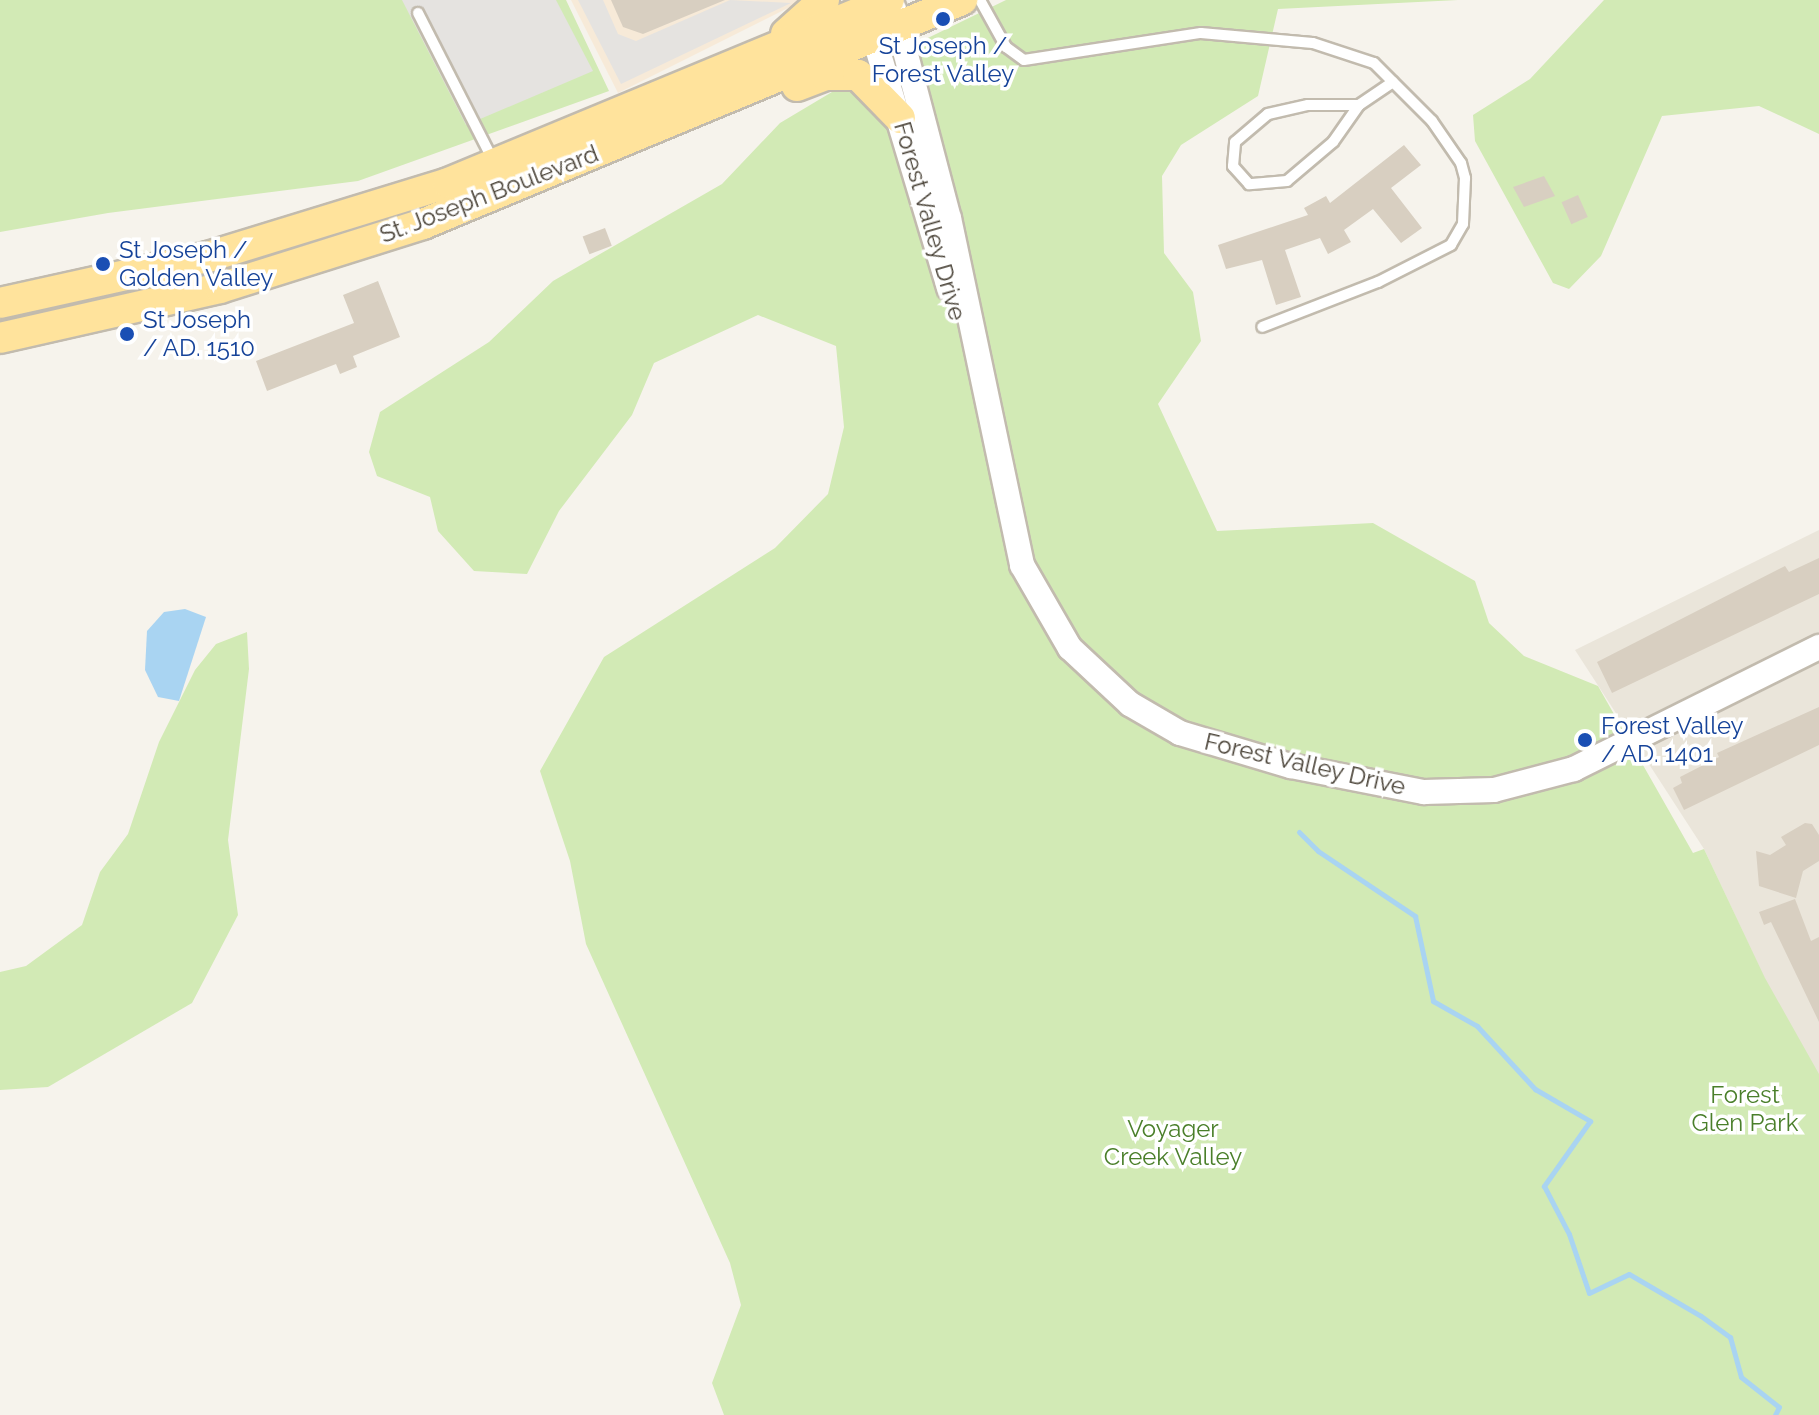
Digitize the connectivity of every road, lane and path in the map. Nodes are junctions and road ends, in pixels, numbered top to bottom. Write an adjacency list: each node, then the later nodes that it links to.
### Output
1 (824, 0): 6 (main road)
2 (962, 0): 4 (main road, St. Joseph Boulevard)
3 (980, 0): 7 (lane)
4 (880, 11): 6 (main road, St. Joseph Boulevard); 9 (street, Forest Valley Drive); 11 (main road, St. Joseph Boulevard); 16 (street, Forest Valley Drive)
5 (418, 13): 10 (lane)
6 (759, 56): 10 (main road, St. Joseph Boulevard)
7 (1393, 82): 8 (lane); 14 (lane)
8 (1359, 105): 8 (lane)
9 (900, 118): 11 (main road); 16 (street, Forest Valley Drive)
10 (495, 164): 12 (main road, St. Joseph Boulevard)
11 (423, 224): 12 (main road, St. Joseph Boulevard)
12 (214, 272): 13 (main road, St. Joseph Boulevard); 15 (main road, St. Joseph Boulevard)
13 (0, 303)
14 (1262, 327)
15 (0, 338)
16 (981, 386): 17 (street, Forest Valley Drive)
17 (1819, 647)

